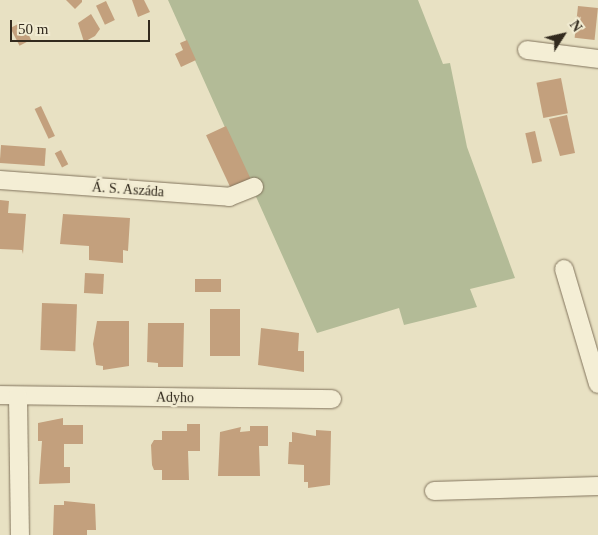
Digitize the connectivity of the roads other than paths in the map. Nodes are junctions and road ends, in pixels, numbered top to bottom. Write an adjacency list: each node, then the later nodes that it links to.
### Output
1 (526, 50): 2 (street)
2 (598, 59)
3 (0, 180): 4 (street, Á. S. Aszáda)
4 (254, 187)
5 (564, 269): 6 (street)
6 (598, 384)
7 (0, 395): 8 (street, Adyho)
8 (18, 396): 9 (street, Adyho); 12 (street)
9 (332, 399)
10 (598, 486): 11 (street)
11 (434, 491)
12 (20, 535)

